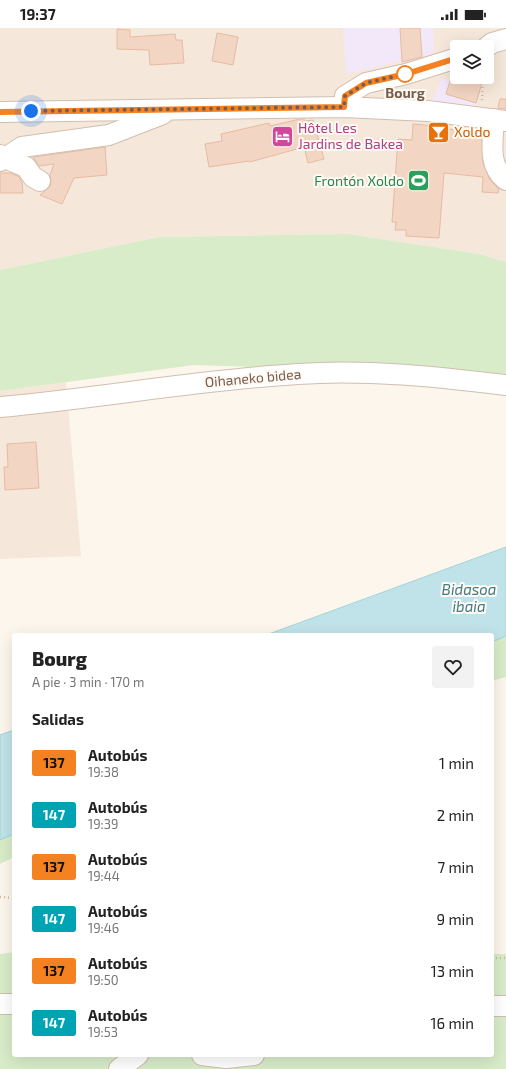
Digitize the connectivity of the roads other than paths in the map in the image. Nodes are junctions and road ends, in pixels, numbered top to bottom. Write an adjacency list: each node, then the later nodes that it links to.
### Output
1 (450, 60): 2 (street)
2 (344, 107): 3 (street); 5 (street)
3 (176, 110): 4 (street); 6 (street)
4 (0, 112)
5 (494, 120): 7 (street)
6 (2, 158): 8 (street)
7 (506, 180)
8 (40, 181)
9 (506, 385): 10 (street, Oihaneko bidea)
10 (0, 407)
11 (0, 1004): 12 (street)
12 (12, 1004)
13 (494, 1006): 14 (street)
14 (506, 1006)
15 (135, 1057): 18 (street)
16 (218, 1057): 17 (street)
17 (235, 1057)
18 (119, 1069)

